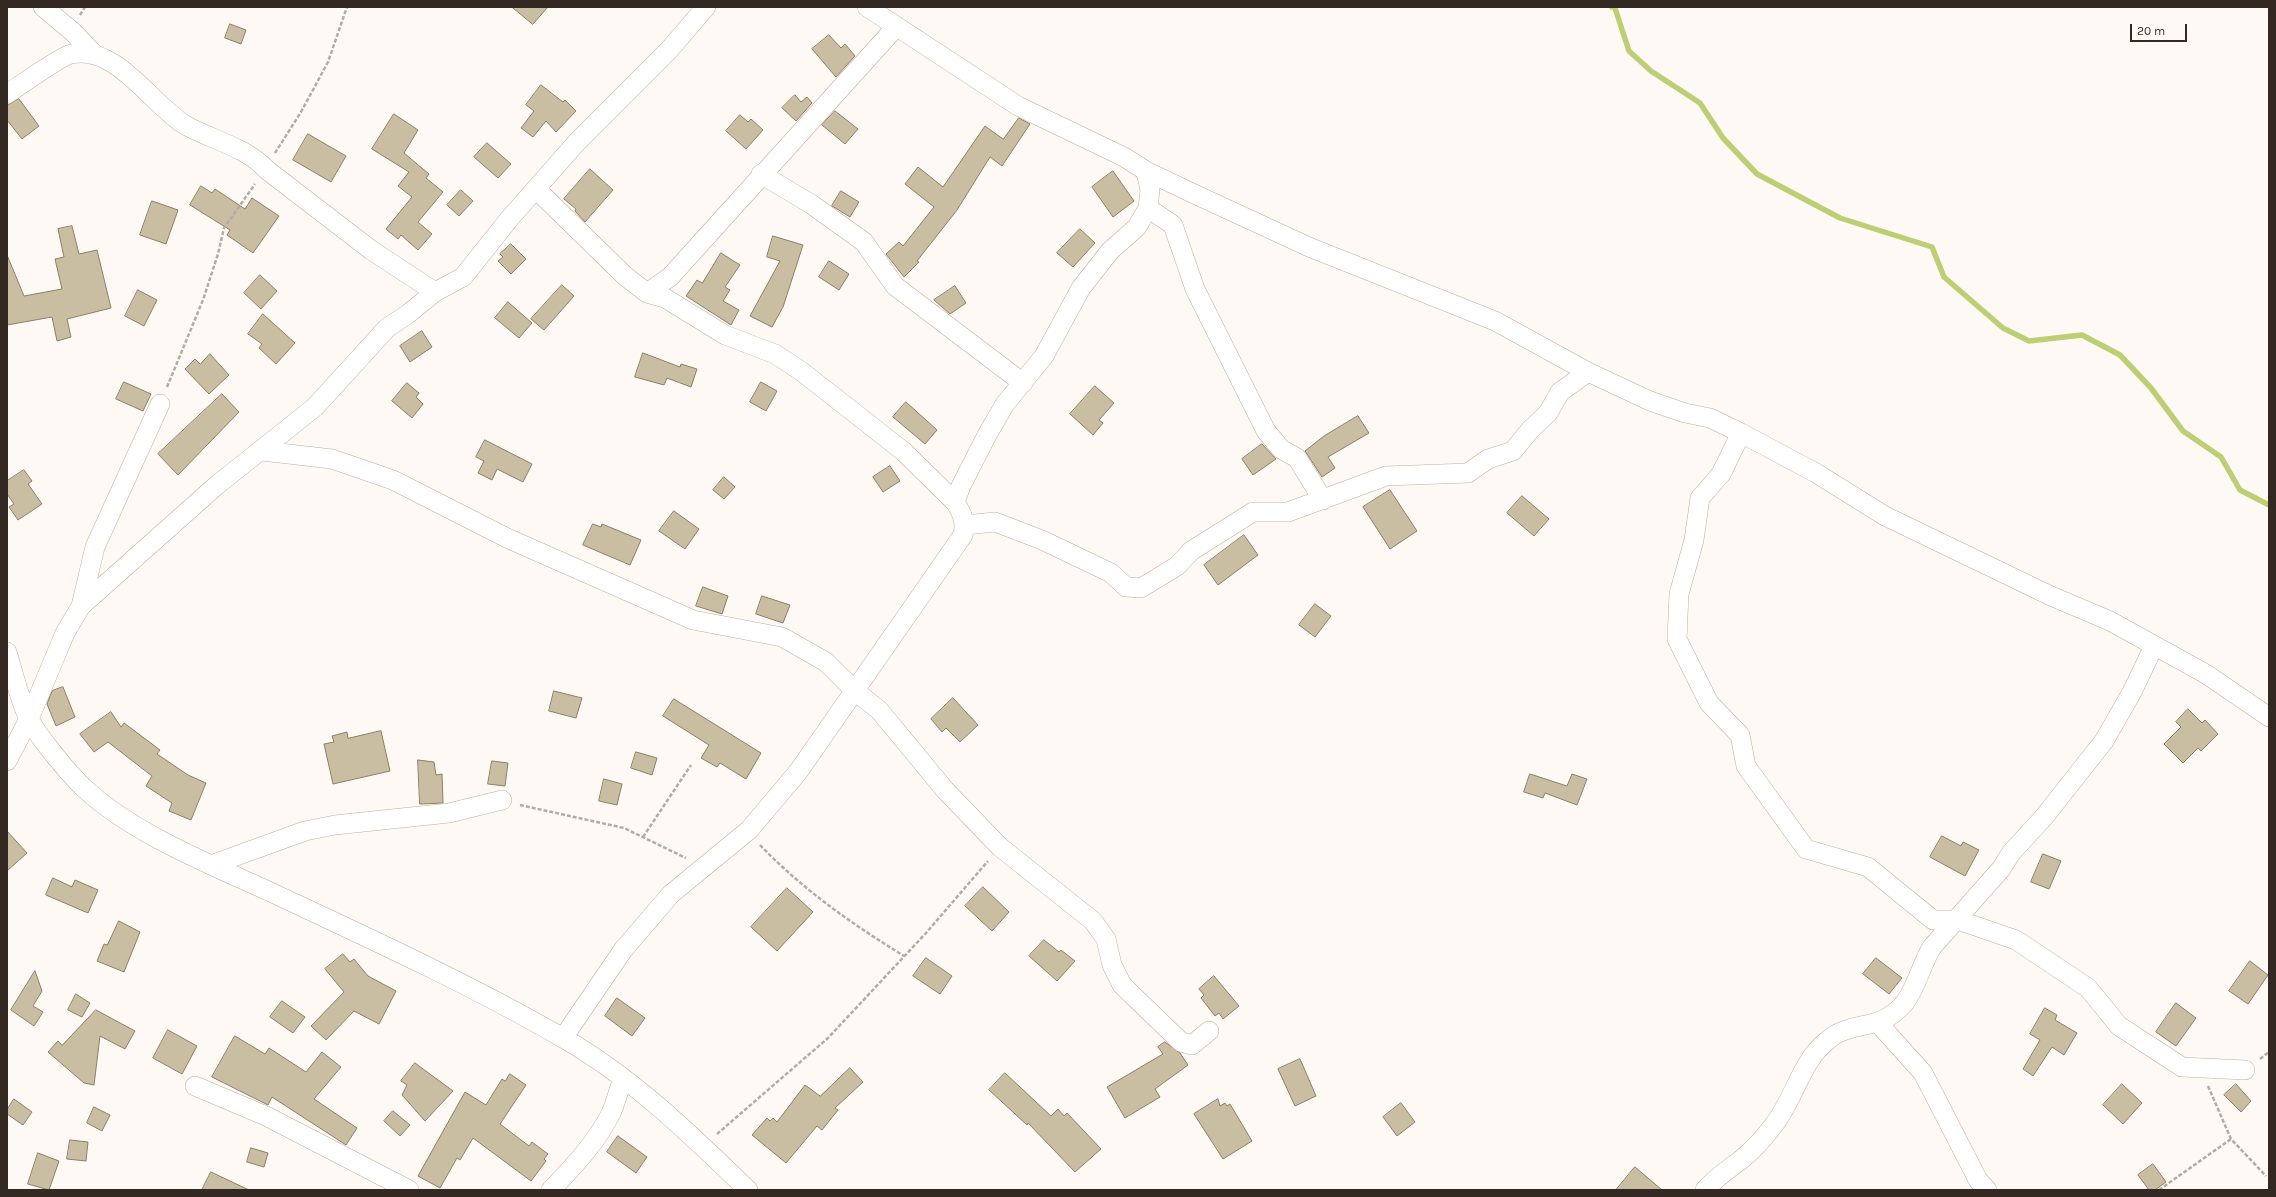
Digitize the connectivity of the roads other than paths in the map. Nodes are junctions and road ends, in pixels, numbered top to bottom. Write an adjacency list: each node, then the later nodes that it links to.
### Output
1 (43, 7): 5 (street)
2 (706, 7): 9 (street)
3 (868, 7): 4 (street)
4 (896, 27): 7 (street); 8 (street)
5 (93, 53): 6 (street); 11 (street)
6 (7, 94)
7 (1146, 170): 10 (street); 13 (street)
8 (761, 174): 12 (street); 14 (street)
9 (536, 189): 11 (street); 12 (street)
10 (1148, 208): 14 (street); 18 (street)
11 (435, 292): 17 (street)
12 (647, 294): 19 (street)
13 (1588, 372): 16 (street); 18 (street)
14 (1023, 383): 19 (street)
15 (160, 404): 21 (street)
16 (1741, 433): 22 (street); 30 (street)
17 (262, 451): 21 (street); 24 (street)
18 (1323, 500): 20 (street)
19 (955, 502): 20 (street)
20 (965, 525): 24 (street)
21 (81, 606): 26 (street)
22 (2154, 646): 25 (street); 30 (street)
23 (7, 652): 26 (street)
24 (855, 691): 32 (street); 33 (street)
25 (2269, 716)
26 (29, 719): 27 (street); 29 (street)
27 (7, 761)
28 (502, 800): 29 (street)
29 (211, 865): 33 (street)
30 (1958, 920): 31 (street); 34 (street)
31 (1877, 1022): 40 (street); 41 (street)
32 (1209, 1031)
33 (563, 1038): 35 (street)
34 (2245, 1070)
35 (624, 1078): 38 (street); 39 (street)
36 (195, 1086): 37 (street)
37 (408, 1190)
38 (551, 1190)
39 (748, 1190)
40 (1705, 1190)
41 (1987, 1190)

